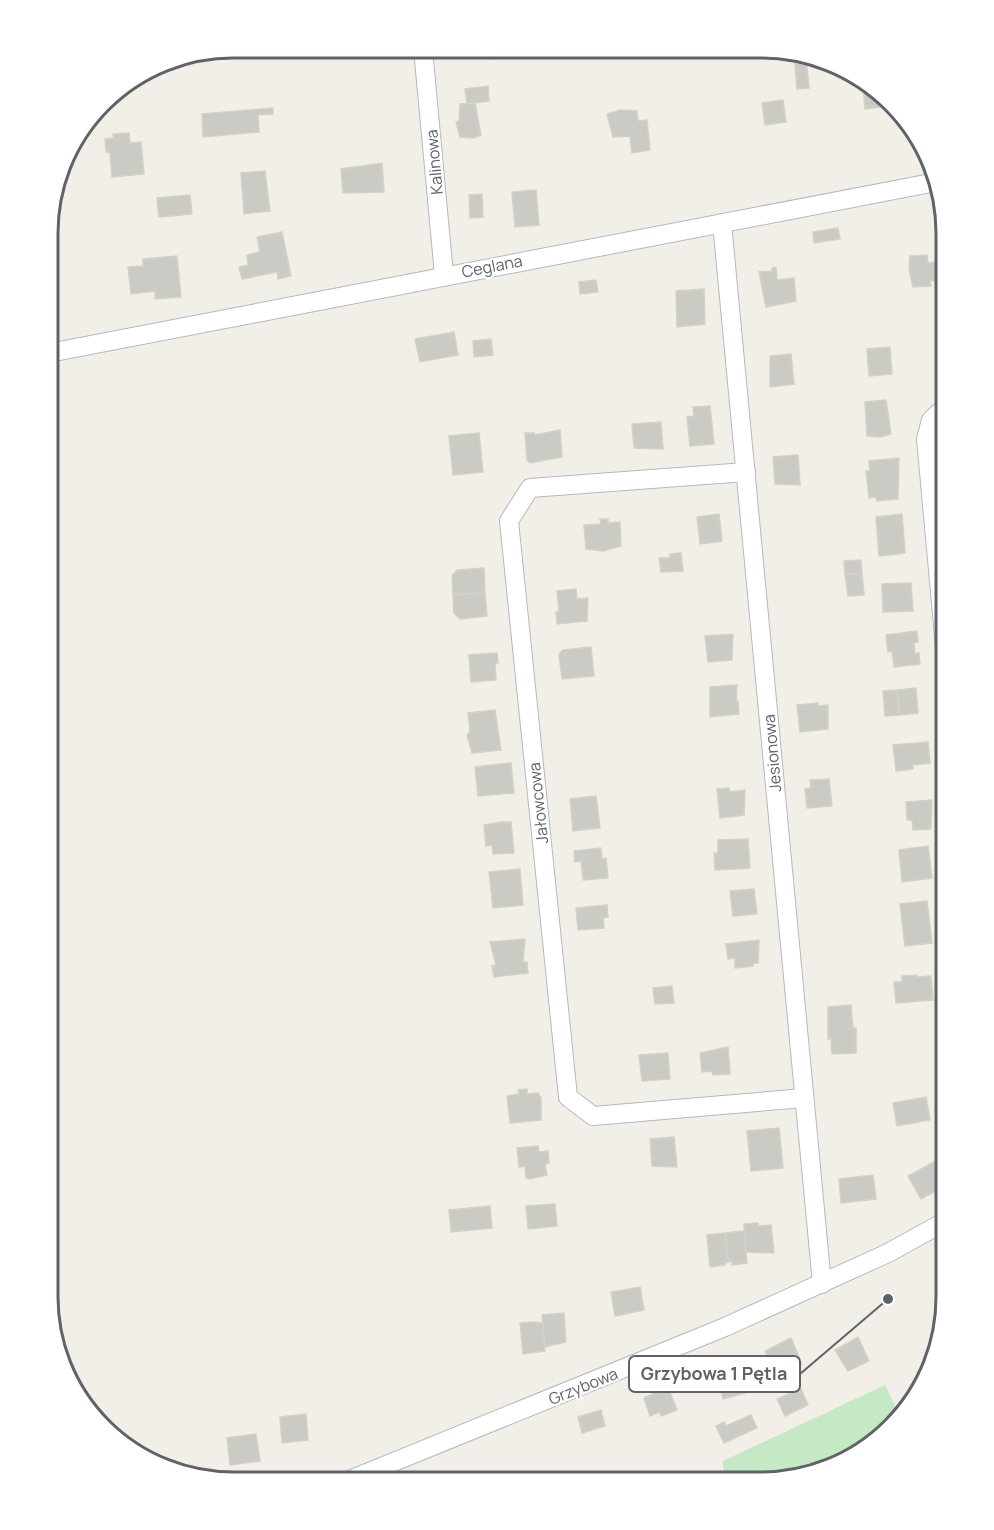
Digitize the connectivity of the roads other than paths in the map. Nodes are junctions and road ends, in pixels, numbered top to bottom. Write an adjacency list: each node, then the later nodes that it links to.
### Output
1 (424, 59): 4 (street, Kalinowa)
2 (928, 184): 3 (street, Ceglana)
3 (722, 223): 4 (street, Ceglana); 7 (street, Jesionowa)
4 (444, 275): 5 (street, Ceglana)
5 (59, 351)
6 (936, 415): 8 (street)
7 (746, 472): 9 (street, Jesionowa); 9 (street, Jałowcowa)
8 (936, 545)
9 (804, 1098): 11 (street, Jesionowa)
10 (935, 1227): 11 (street, Grzybowa)
11 (822, 1284): 12 (street, Grzybowa)
12 (372, 1471)

